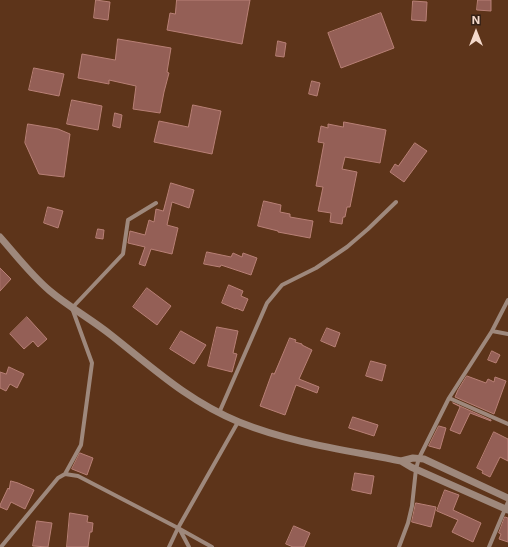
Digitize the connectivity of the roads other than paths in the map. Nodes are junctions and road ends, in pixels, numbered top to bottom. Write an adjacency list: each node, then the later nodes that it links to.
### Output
1 (396, 202): 9 (street)
2 (156, 203): 5 (street)
3 (0, 238): 5 (street)
4 (508, 300): 6 (street)
5 (72, 308): 9 (street); 15 (street)
6 (492, 331): 7 (street); 8 (street)
7 (508, 334)
8 (449, 398): 11 (street); 12 (street)
9 (219, 413): 10 (street)
10 (238, 422): 13 (street); 19 (street)
11 (508, 424)
12 (419, 458): 13 (street); 14 (street); 16 (street)
13 (401, 461): 14 (street)
14 (416, 469): 18 (street); 24 (street)
15 (65, 474): 19 (street); 20 (street)
16 (508, 498)
17 (508, 502): 18 (street)
18 (506, 510): 25 (street)
19 (178, 528): 21 (street); 22 (street); 23 (street)
20 (1, 547)
21 (169, 547)
22 (189, 547)
23 (212, 547)
24 (399, 547)
25 (489, 547)

